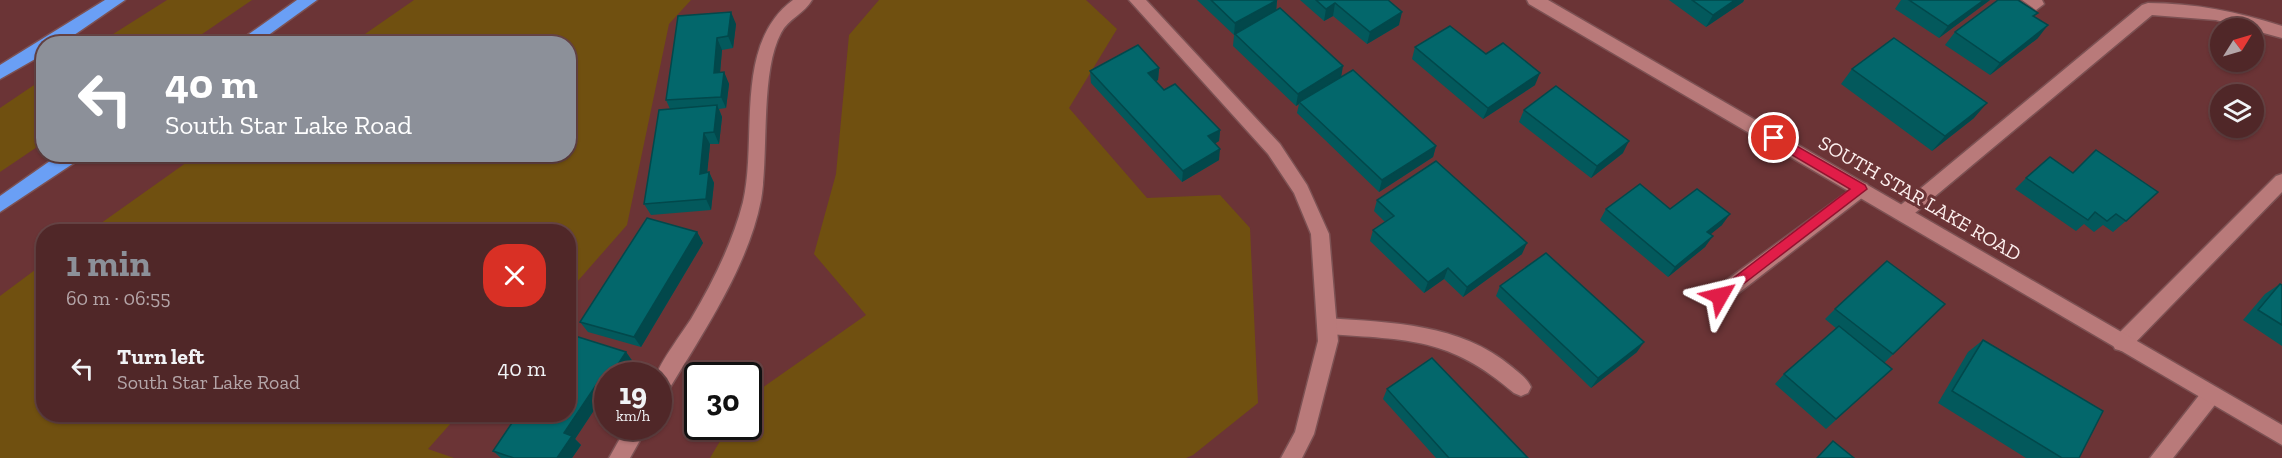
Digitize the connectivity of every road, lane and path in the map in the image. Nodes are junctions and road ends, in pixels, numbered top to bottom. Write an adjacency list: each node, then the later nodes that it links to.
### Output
1 (117, 0): 7 (highway)
2 (309, 0): 8 (highway)
3 (804, 0): 19 (street)
4 (1137, 0): 17 (street)
5 (1535, 0): 13 (street, SOUTH STAR LAKE ROAD)
6 (2282, 32): 15 (street)
7 (61, 36)
8 (255, 36)
9 (36, 51): 10 (highway)
10 (0, 73)
11 (62, 162): 14 (highway)
12 (2282, 181): 18 (street)
13 (1861, 189): 15 (street, SOUTH STAR LAKE ROAD); 16 (street)
14 (0, 205)
15 (1903, 213): 18 (street, SOUTH STAR LAKE ROAD)
16 (1720, 296)
17 (1328, 326): 20 (street); 25 (street)
18 (2122, 343): 21 (street, SOUTH STAR LAKE ROAD)
19 (672, 367)
20 (1521, 387)
21 (2211, 395): 22 (street, SOUTH STAR LAKE ROAD); 26 (street)
22 (2282, 436)
23 (630, 440): 24 (street)
24 (619, 458)
25 (1291, 458)
26 (2160, 458)

